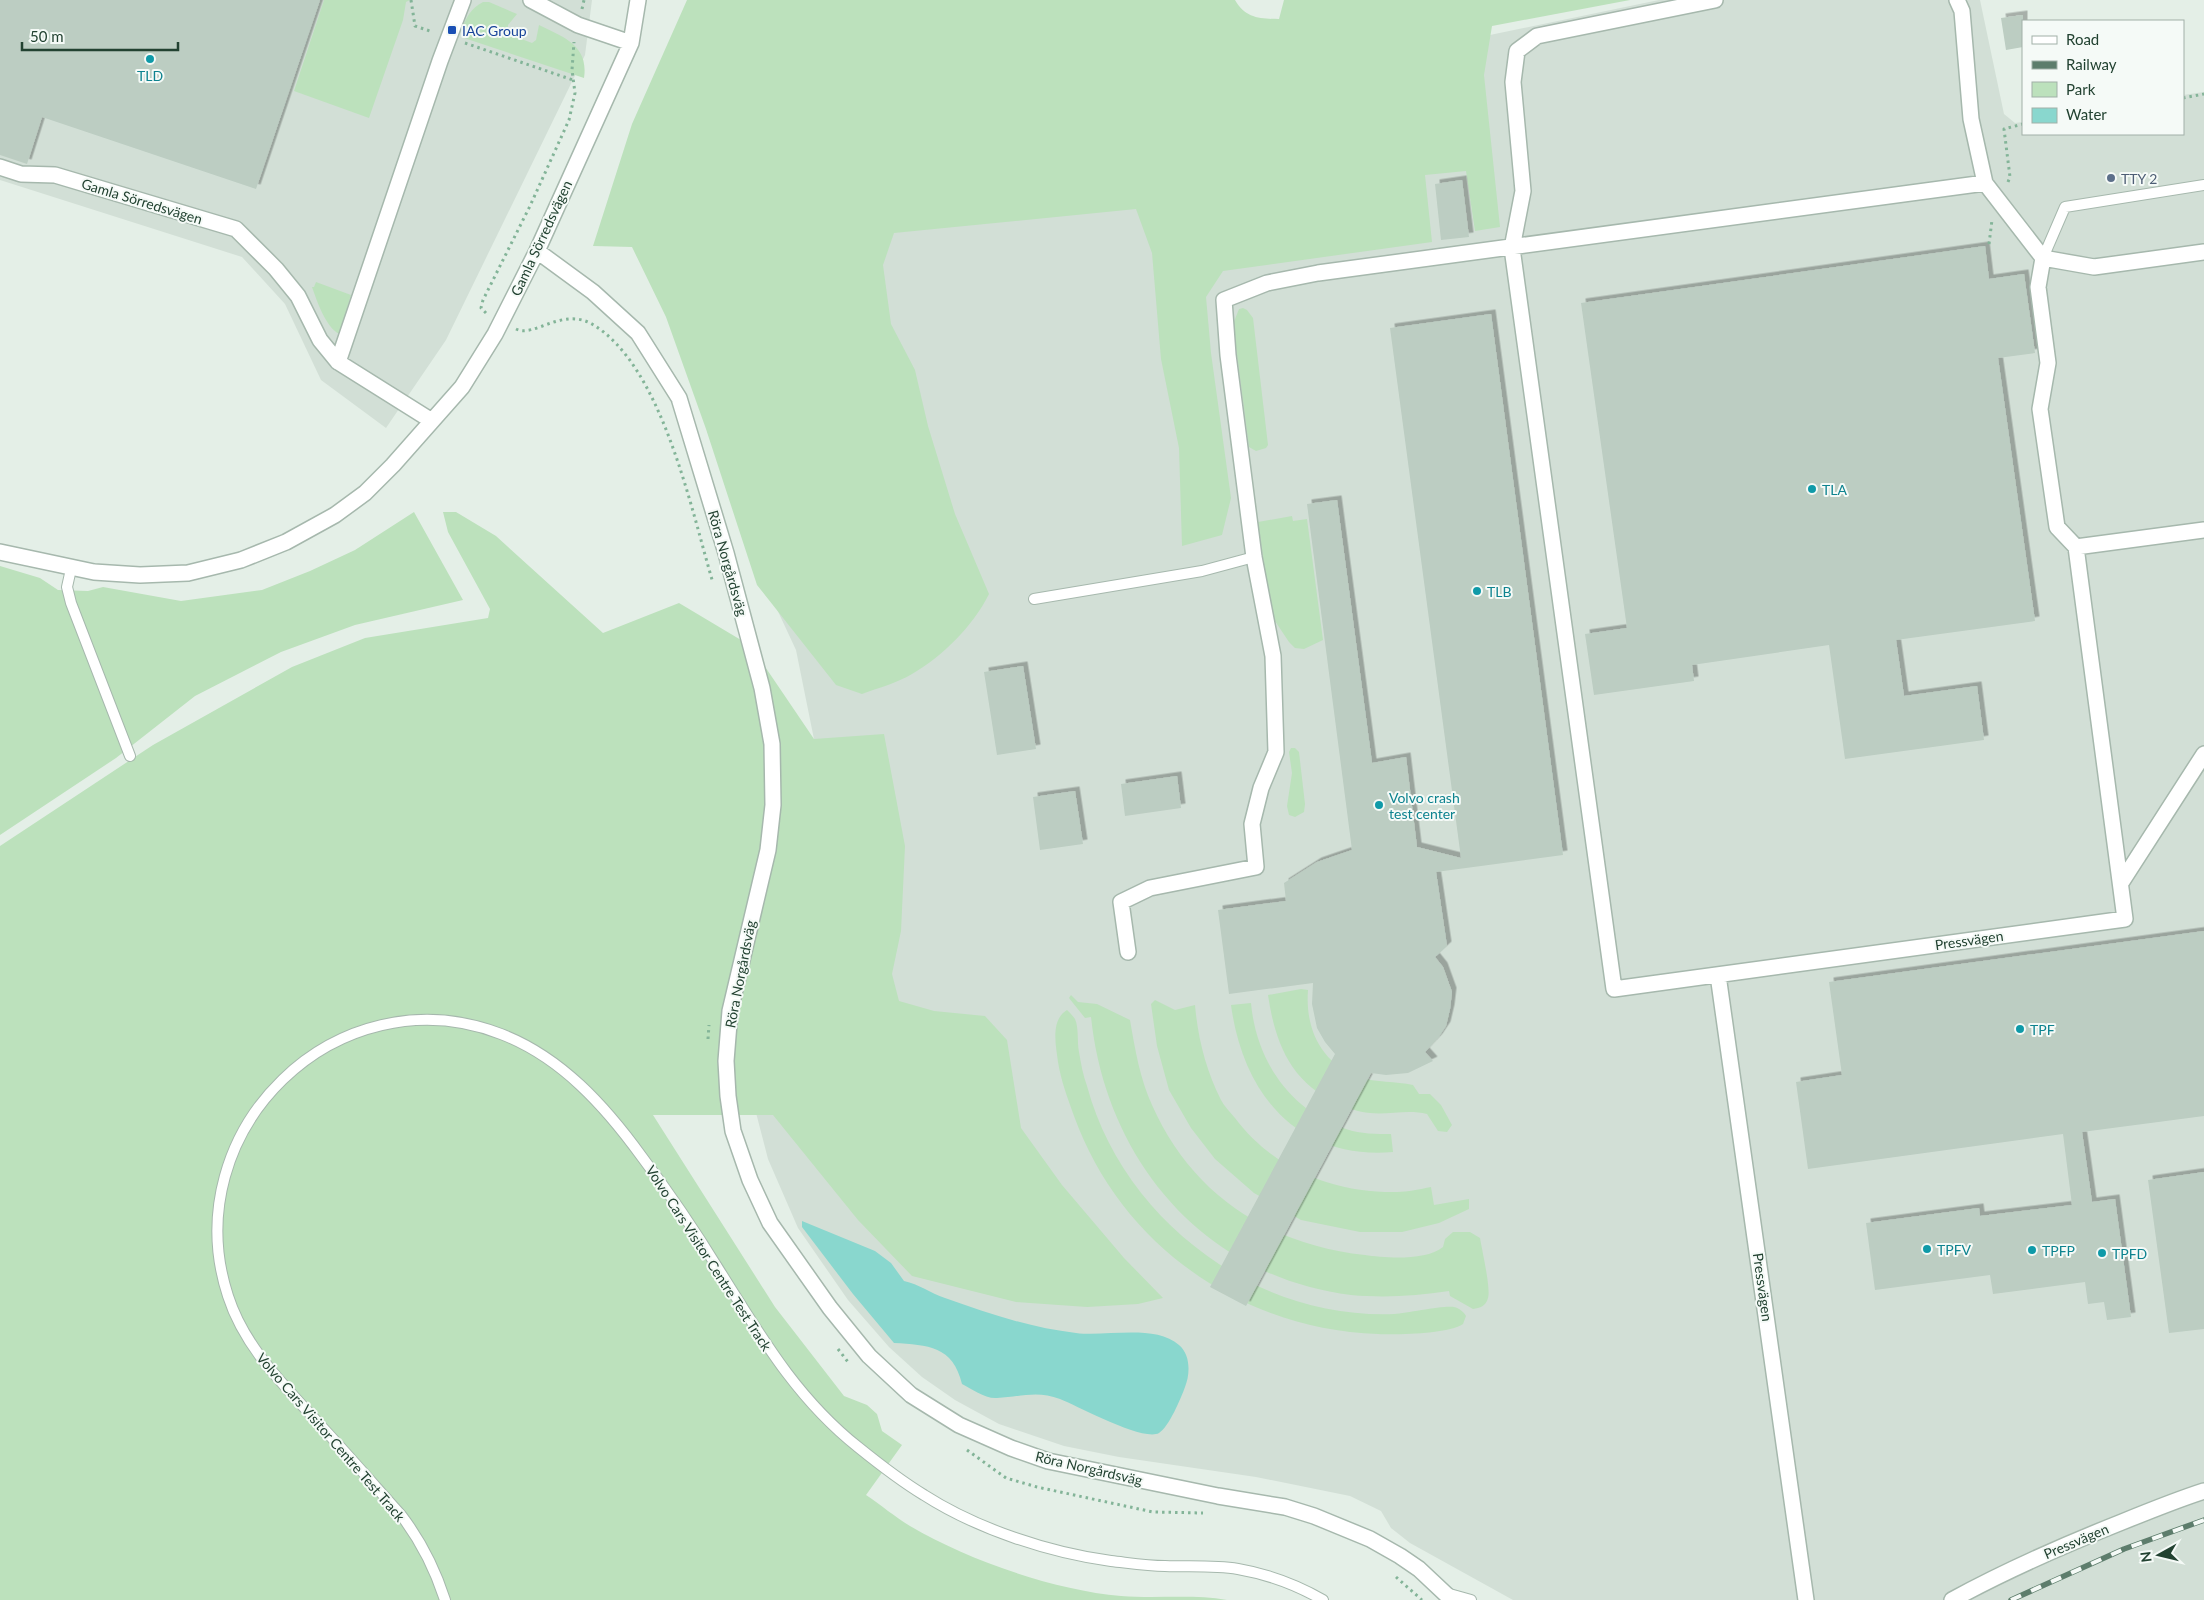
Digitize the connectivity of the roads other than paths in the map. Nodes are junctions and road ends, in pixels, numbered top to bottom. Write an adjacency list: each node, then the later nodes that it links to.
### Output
1 (463, 0): 14 (street)
2 (531, 0): 6 (street)
3 (638, 0): 6 (street, Gamla Sörredsvägen)
4 (1715, 0): 10 (street)
5 (1957, 0): 8 (street)
6 (631, 43): 11 (street, Gamla Sörredsvägen)
7 (0, 167): 14 (street, Gamla Sörredsvägen)
8 (1985, 183): 10 (street); 13 (street)
9 (2204, 184): 13 (lane)
10 (1512, 248): 19 (street); 26 (street, Pressvägen)
11 (537, 251): 15 (street, Gamla Sörredsvägen); 28 (street, Röra Norgårdsväg)
12 (2204, 252): 13 (street)
13 (2043, 258): 17 (street)
14 (338, 362): 15 (street, Gamla Sörredsvägen)
15 (432, 422): 20 (street, Gamla Sörredsvägen)
16 (2204, 530): 17 (street)
17 (2076, 547): 24 (street, Pressvägen)
18 (0, 552): 20 (street, Gamla Sörredsvägen)
19 (1254, 557): 21 (lane); 25 (street)
20 (71, 569): 23 (lane)
21 (1034, 599)
22 (2204, 754): 24 (street)
23 (130, 756)
24 (2121, 883): 26 (street, Pressvägen)
25 (1128, 952)
26 (1718, 975): 32 (street, Pressvägen)
27 (2204, 1491): 33 (street, Pressvägen)
28 (1449, 1596): 31 (lane)
29 (446, 1600): 30 (lane, Volvo Cars Visitor Centre Test Track)
30 (1323, 1600)
31 (1471, 1600)
32 (1806, 1600)
33 (1952, 1600)

